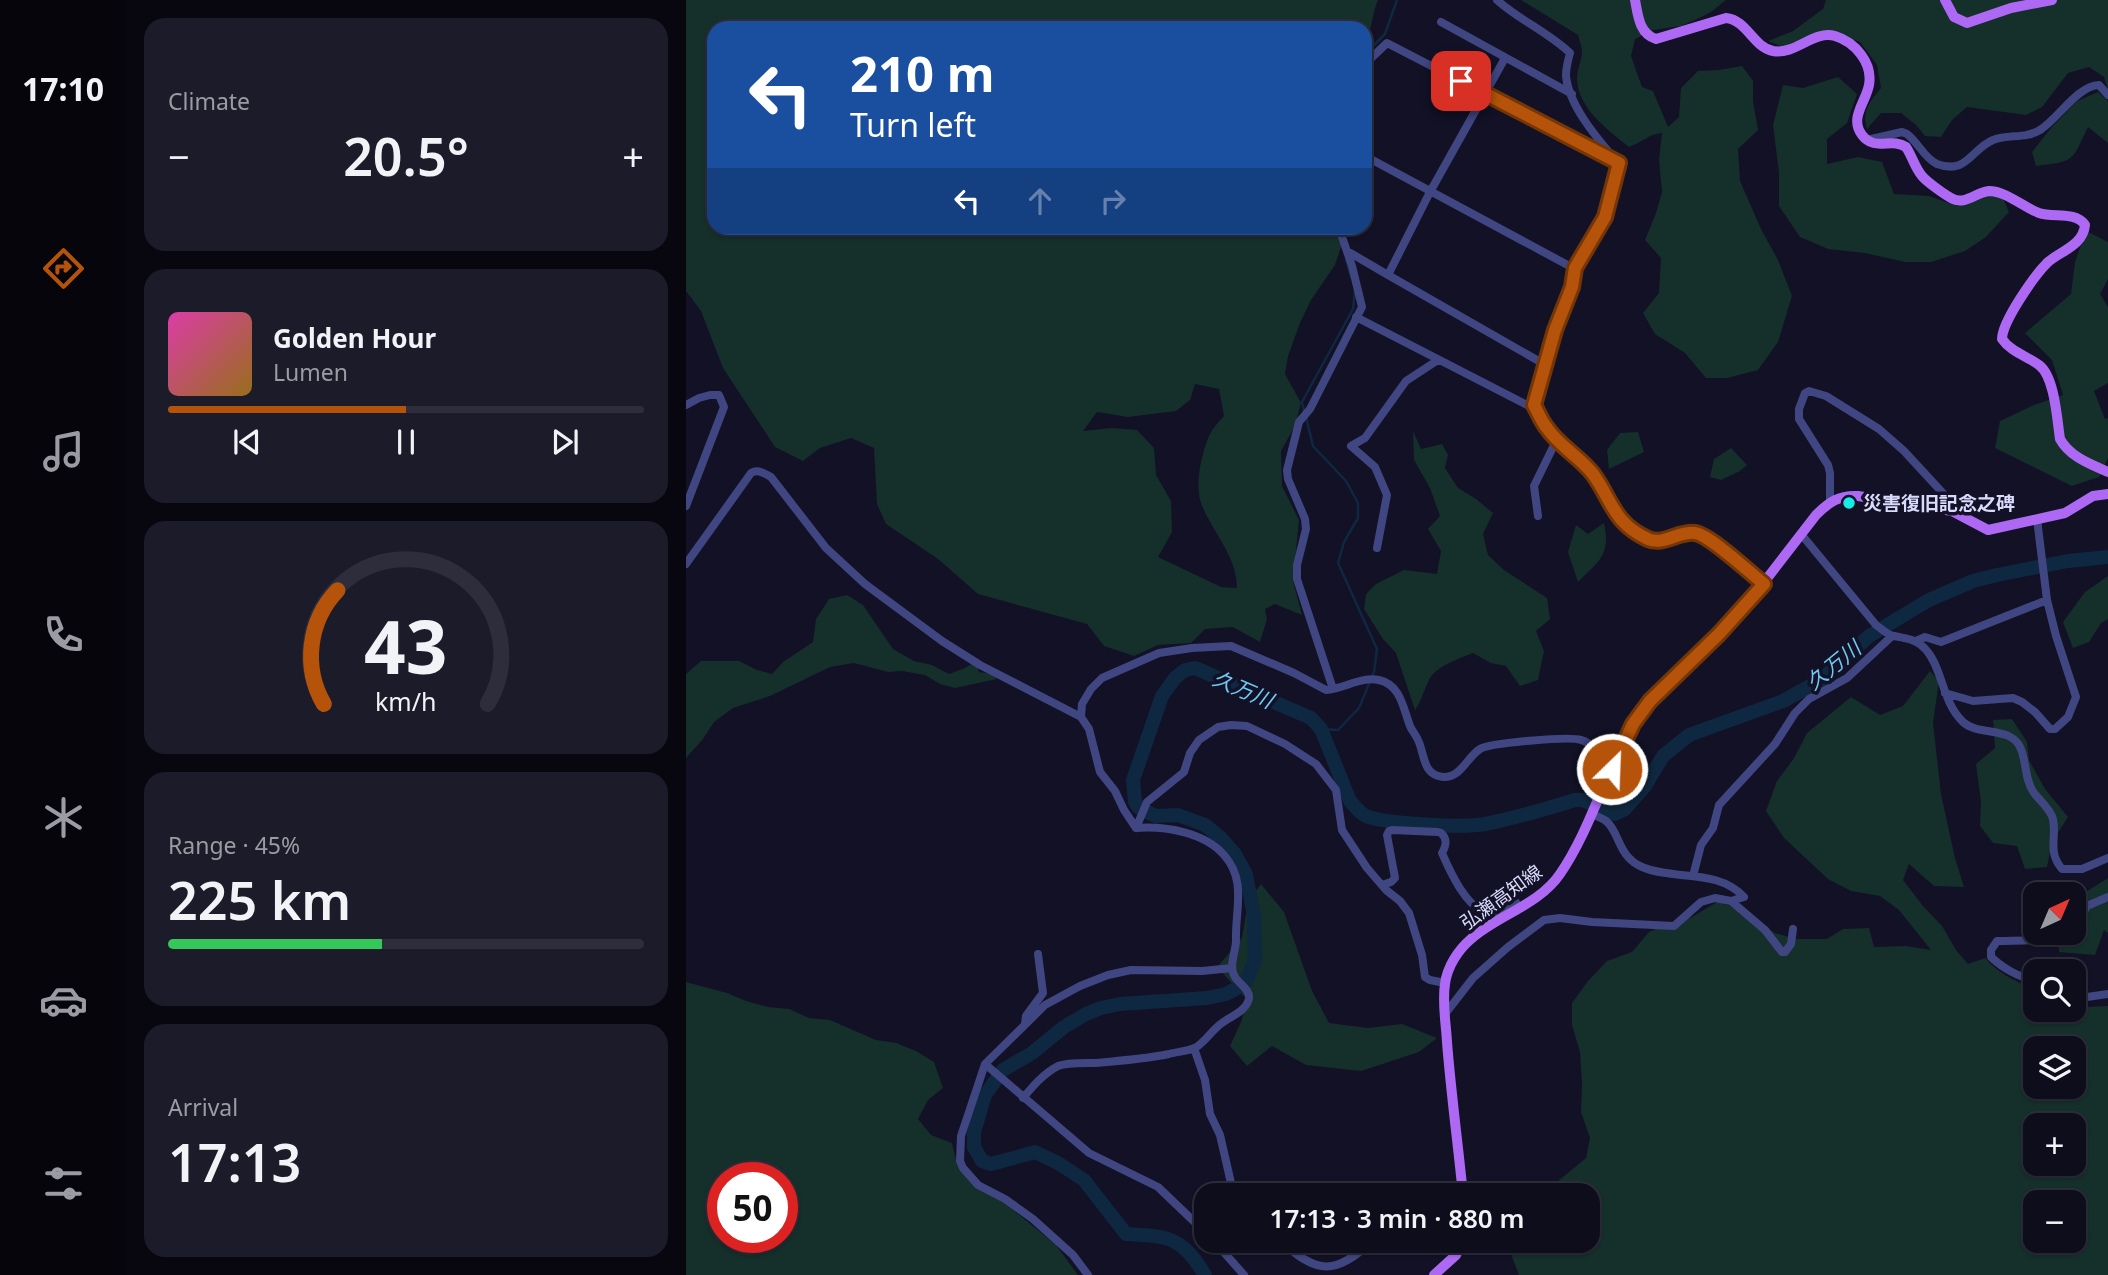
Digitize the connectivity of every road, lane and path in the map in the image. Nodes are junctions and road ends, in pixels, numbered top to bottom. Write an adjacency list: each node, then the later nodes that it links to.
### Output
1 (1497, 0): 9 (street)
2 (1635, 0): 11 (main road)
3 (1945, 0): 4 (main road)
4 (2052, 0)
5 (1441, 22): 7 (street)
6 (1372, 57): 8 (street)
7 (1505, 58): 8 (street); 9 (street)
8 (1485, 93): 13 (street); 14 (street)
9 (1572, 94): 13 (street)
10 (2108, 95): 11 (street)
11 (1867, 140): 25 (main road)
12 (1372, 160): 14 (street)
13 (1619, 163): 17 (street)
14 (1430, 192): 17 (street); 18 (street)
15 (1341, 235): 16 (street)
16 (1347, 251): 18 (street); 19 (street)
17 (1575, 268): 21 (street)
18 (1388, 275): 21 (street)
19 (1356, 317): 20 (street); 39 (street)
20 (1438, 360): 23 (street); 33 (street)
21 (1544, 364): 23 (street)
22 (686, 405): 28 (street)
23 (1534, 405): 24 (street)
24 (1557, 439): 30 (street); 35 (street)
25 (2108, 472)
26 (2108, 494): 31 (main road)
27 (1830, 502): 29 (main road); 29 (street); 32 (main road, 弘瀬高知線)
28 (686, 506)
29 (1952, 511): 31 (main road)
30 (1538, 516)
31 (2037, 519): 36 (street)
32 (1801, 534): 35 (main road, 弘瀬高知線); 37 (street)
33 (1377, 548)
34 (686, 564): 41 (street)
35 (1764, 584): 42 (main road, 弘瀬高知線)
36 (2047, 600): 38 (street); 40 (street)
37 (1888, 634): 38 (street); 46 (street)
38 (1916, 641): 40 (street)
39 (1333, 689): 41 (street); 42 (street)
40 (1945, 693): 45 (street)
41 (1081, 717): 44 (street)
42 (1612, 769): 43 (main road, 弘瀬高知線)
43 (1591, 813): 46 (street); 50 (main road, 弘瀬高知線)
44 (1137, 824): 47 (street); 55 (street)
45 (2108, 858)
46 (1693, 876): 49 (street)
47 (1382, 885): 50 (street); 57 (street)
48 (2108, 897): 51 (street)
49 (1731, 901): 52 (street); 60 (street)
50 (1519, 907): 57 (main road, 弘瀬高知線)
51 (2086, 908)
52 (1793, 929)
53 (2023, 940): 56 (street)
54 (1038, 954): 61 (street)
55 (1233, 972): 61 (street); 62 (street)
56 (2023, 977)
57 (1445, 983): 60 (main road, 弘瀬高知線)
58 (2108, 994): 59 (street)
59 (2086, 997)
60 (1445, 1014): 66 (main road, 弘瀬高知線)
61 (1025, 1024): 63 (street)
62 (1194, 1048): 64 (street); 65 (street)
63 (985, 1064): 64 (street); 72 (street)
64 (1023, 1098): 67 (street)
65 (1231, 1183)
66 (1461, 1183)
67 (1194, 1222)
68 (1225, 1253): 73 (street)
69 (1296, 1253): 70 (street)
70 (1358, 1253)
71 (1457, 1253): 74 (main road)
72 (1088, 1275)
73 (1244, 1275)
74 (1434, 1275)

